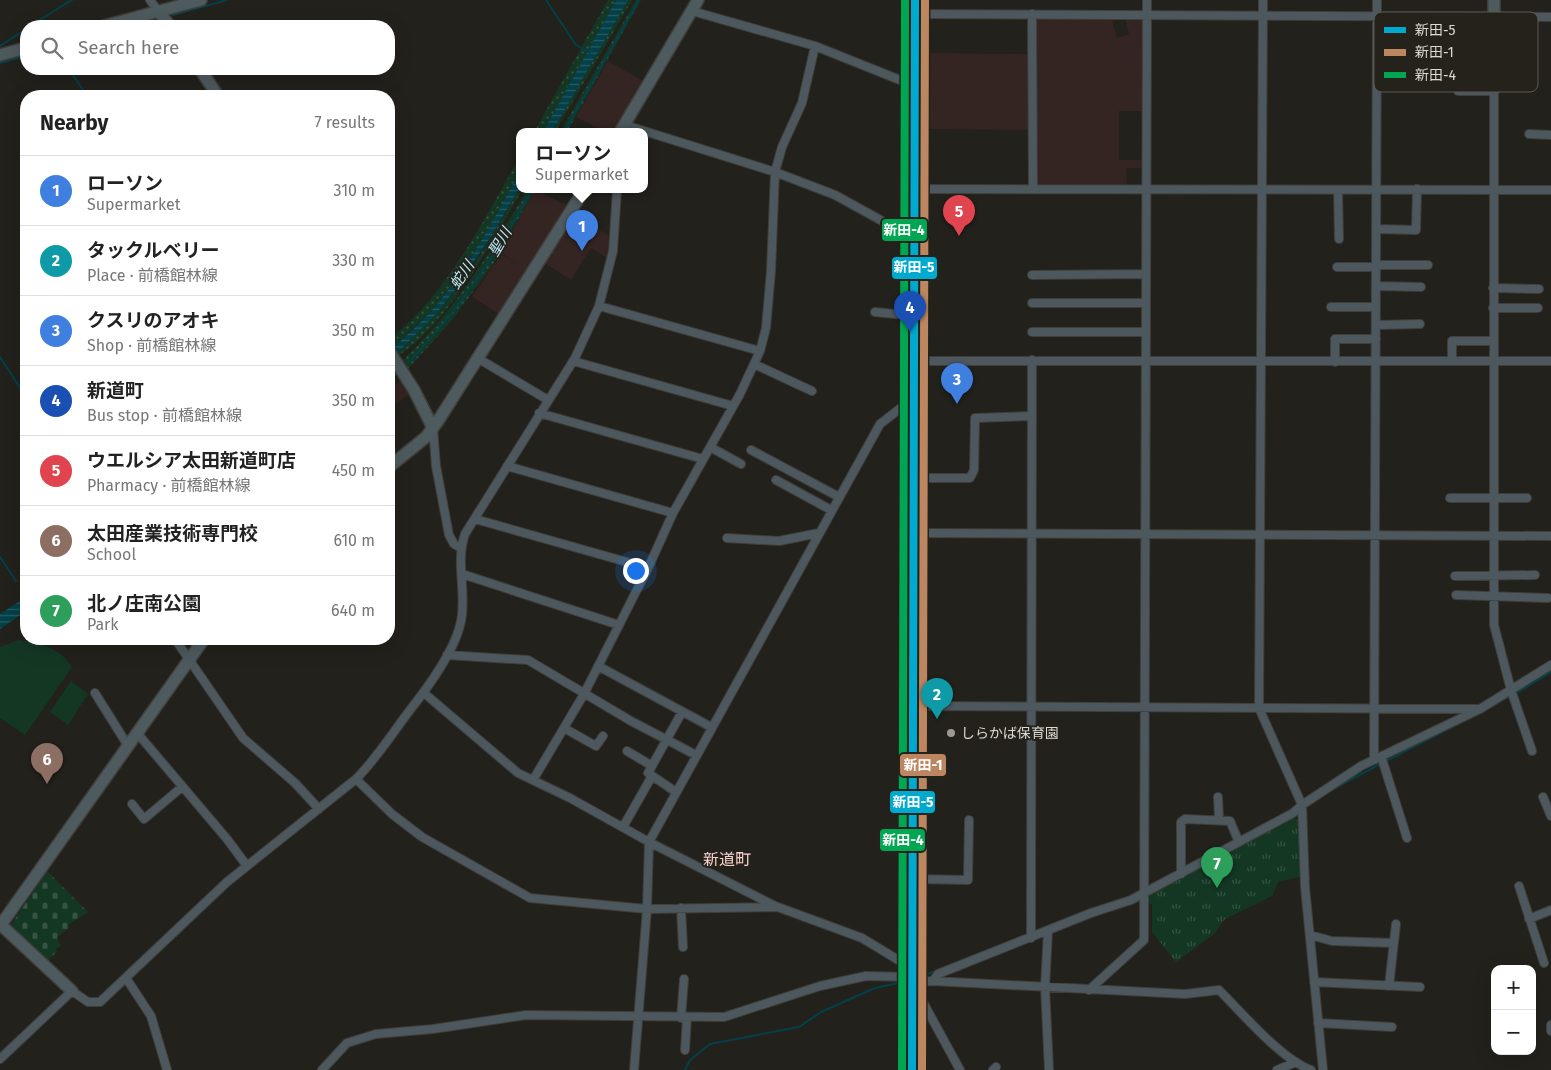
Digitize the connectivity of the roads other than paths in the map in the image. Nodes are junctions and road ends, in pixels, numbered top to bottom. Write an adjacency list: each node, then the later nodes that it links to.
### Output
1 (150, 0): 7 (street)
2 (201, 0): 7 (street)
3 (698, 0): 8 (street)
4 (915, 0): 9 (main road)
5 (1147, 0): 11 (street)
6 (1263, 0): 12 (street)
7 (158, 11): 16 (street); 17 (street)
8 (692, 11): 18 (street); 26 (street)
9 (915, 14): 10 (street); 22 (main road)
10 (1032, 14): 11 (street); 31 (street)
11 (1147, 15): 12 (street); 33 (street)
12 (1262, 15): 13 (street); 36 (street)
13 (1374, 17)
14 (1538, 17): 15 (street)
15 (1551, 17)
16 (126, 20)
17 (165, 20)
18 (815, 46): 22 (street); 30 (street)
19 (20, 50): 20 (street)
20 (0, 55)
21 (204, 75): 23 (street)
22 (915, 86): 32 (main road)
23 (214, 90)
24 (1377, 92): 34 (street)
25 (1495, 92): 38 (street)
26 (624, 128)
27 (1529, 134): 28 (street)
28 (1551, 134)
29 (648, 137): 30 (street)
30 (776, 172): 44 (street); 69 (street)
31 (1033, 188): 32 (street); 33 (street)
32 (915, 189): 44 (main road)
33 (1146, 189): 36 (street); 48 (street)
34 (1376, 189): 35 (street); 37 (street); 42 (street)
35 (1417, 189): 38 (street); 42 (street)
36 (1262, 190): 37 (street); 80 (street)
37 (1338, 190): 43 (street)
38 (1494, 190): 39 (street); 52 (street)
39 (1551, 190)
40 (582, 193): 70 (street)
41 (617, 193): 56 (street)
42 (1376, 229): 46 (street)
43 (1338, 239)
44 (915, 240): 62 (main road)
45 (1428, 265): 46 (street)
46 (1376, 266): 47 (street); 50 (street)
47 (1336, 267)
48 (1146, 274): 49 (street); 55 (street)
49 (1032, 275)
50 (1376, 286): 51 (street); 58 (street)
51 (1421, 287)
52 (1493, 288): 53 (street); 59 (street)
53 (1539, 289)
54 (1032, 303): 55 (street)
55 (1146, 303): 66 (street)
56 (599, 306): 69 (street); 78 (street)
57 (1331, 307): 58 (street)
58 (1376, 307): 64 (street)
59 (1493, 308): 60 (street); 68 (street)
60 (1538, 308)
61 (875, 312): 62 (street)
62 (915, 316): 74 (main road)
63 (1420, 324): 64 (street)
64 (1376, 325): 67 (street)
65 (1032, 332): 66 (street)
66 (1146, 332): 79 (street)
67 (1376, 339): 73 (street); 81 (street)
68 (1494, 341): 75 (street); 76 (street)
69 (760, 351): 82 (street)
70 (479, 359): 85 (street); 89 (street)
71 (395, 360): 89 (street)
72 (1032, 360): 74 (street); 79 (street); 88 (street)
73 (1376, 360): 75 (street); 81 (street); 111 (street)
74 (915, 361): 84 (main road)
75 (1452, 361): 76 (street)
76 (1494, 361): 77 (street); 100 (street)
77 (1551, 361)
78 (573, 362): 85 (street); 86 (street)
79 (1146, 362): 80 (street); 108 (street)
80 (1261, 362): 81 (street); 109 (street)
81 (1335, 362)
82 (754, 364): 83 (street); 86 (street)
83 (812, 391)
84 (915, 397): 96 (main road); 98 (street)
85 (548, 400): 87 (street)
86 (733, 406): 90 (street)
87 (539, 413): 92 (street); 95 (street)
88 (1032, 416): 96 (street); 107 (street)
89 (433, 428): 93 (street); 114 (street)
90 (710, 447): 92 (street); 94 (street)
91 (751, 450): 98 (street)
92 (703, 458): 103 (street)
93 (395, 462)
94 (741, 464)
95 (507, 466): 103 (street); 104 (street)
96 (914, 478): 106 (main road)
97 (776, 480): 102 (street)
98 (839, 497): 102 (street)
99 (1450, 498): 100 (street)
100 (1493, 498): 101 (street); 110 (street)
101 (1527, 498)
102 (831, 510): 105 (street)
103 (673, 513): 115 (street)
104 (474, 519): 114 (street); 115 (street)
105 (818, 533): 113 (street); 142 (street)
106 (914, 533): 107 (street); 134 (main road)
107 (1032, 534): 108 (street); 135 (street)
108 (1146, 534): 109 (street); 136 (street)
109 (1260, 535): 111 (street); 137 (street)
110 (1494, 535): 111 (street); 112 (street); 119 (street)
111 (1374, 536): 138 (street)
112 (1551, 536)
113 (727, 538)
114 (461, 548): 116 (street)
115 (648, 568): 123 (street)
116 (462, 574): 123 (street); 126 (street)
117 (1535, 575): 119 (street)
118 (1455, 576): 119 (street)
119 (1494, 576): 121 (street)
120 (1456, 595): 121 (street)
121 (1494, 596): 122 (street); 130 (street)
122 (1548, 598)
123 (619, 625): 129 (street)
124 (180, 645): 127 (street)
125 (200, 645): 127 (street)
126 (447, 655): 131 (street); 133 (street)
127 (190, 658): 143 (street); 161 (street)
128 (1551, 665): 130 (street)
129 (598, 666): 133 (street); 140 (street)
130 (1511, 690): 139 (street); 148 (street)
131 (424, 693): 153 (street); 154 (street)
132 (95, 694): 146 (street)
133 (584, 694): 141 (street); 145 (street)
134 (914, 706): 135 (street); 171 (main road)
135 (1031, 707): 136 (street); 183 (street)
136 (1146, 707): 137 (street); 173 (street)
137 (1259, 708): 138 (street); 160 (street)
138 (1374, 708): 139 (street); 150 (street)
139 (1480, 709): 150 (street)
140 (682, 712): 142 (street); 145 (street)
141 (564, 728): 144 (street); 154 (street)
142 (711, 728): 149 (street)
143 (138, 734): 146 (street); 155 (street)
144 (602, 736)
145 (666, 740): 149 (street); 151 (street)
146 (130, 745): 180 (street)
147 (627, 751): 151 (street)
148 (1532, 752)
149 (696, 755): 156 (street)
150 (1377, 758): 160 (street); 166 (street)
151 (652, 766): 152 (street)
152 (652, 776): 156 (street); 165 (street)
153 (356, 779): 161 (street); 176 (street)
154 (534, 780): 165 (street)
155 (182, 787): 159 (street); 169 (street)
156 (676, 792): 167 (street)
157 (1218, 797): 164 (street)
158 (1543, 797): 162 (street)
159 (132, 804)
160 (1302, 804): 168 (street); 182 (street)
161 (319, 808): 169 (street)
162 (1551, 816)
163 (969, 820): 171 (street)
164 (1219, 820): 168 (street); 170 (street)
165 (623, 827): 167 (street)
166 (1407, 838)
167 (649, 842): 174 (street); 176 (street)
168 (1238, 842): 170 (street)
169 (246, 866): 188 (street)
170 (1181, 874): 173 (street)
171 (914, 880): 187 (main road)
172 (1519, 886): 178 (street)
173 (1145, 892): 181 (street); 195 (street)
174 (779, 907): 175 (street); 187 (street)
175 (682, 908): 176 (street); 185 (street)
176 (647, 909): 197 (street)
177 (1551, 910): 178 (street)
178 (1529, 919): 186 (street)
179 (1396, 924): 184 (street)
180 (0, 925): 196 (street)
181 (1048, 931): 183 (street); 193 (street)
182 (1310, 935): 184 (street); 191 (street)
183 (1031, 938): 190 (street)
184 (1394, 943): 192 (street)
185 (683, 947)
186 (1544, 962)
187 (912, 976): 190 (street); 198 (street); 209 (main road); 210 (street)
188 (126, 978): 196 (street); 206 (street)
189 (684, 979): 198 (street)
190 (933, 981): 193 (street)
191 (1314, 982): 192 (street); 199 (street)
192 (1389, 986): 194 (street)
193 (1045, 987): 195 (street); 211 (street)
194 (1420, 988)
195 (1089, 990): 205 (street)
196 (72, 991): 204 (street)
197 (638, 1017): 198 (street); 207 (street); 208 (street)
198 (684, 1018): 203 (street)
199 (1318, 1023): 201 (street); 214 (street)
200 (1551, 1025): 202 (street)
201 (1392, 1027)
202 (1551, 1030)
203 (685, 1050)
204 (0, 1059)
205 (1296, 1062): 212 (street); 213 (street)
206 (167, 1070)
207 (322, 1070)
208 (634, 1070)
209 (912, 1070)
210 (960, 1070)
211 (1049, 1070)
212 (1278, 1070)
213 (1311, 1070)
214 (1323, 1070)

